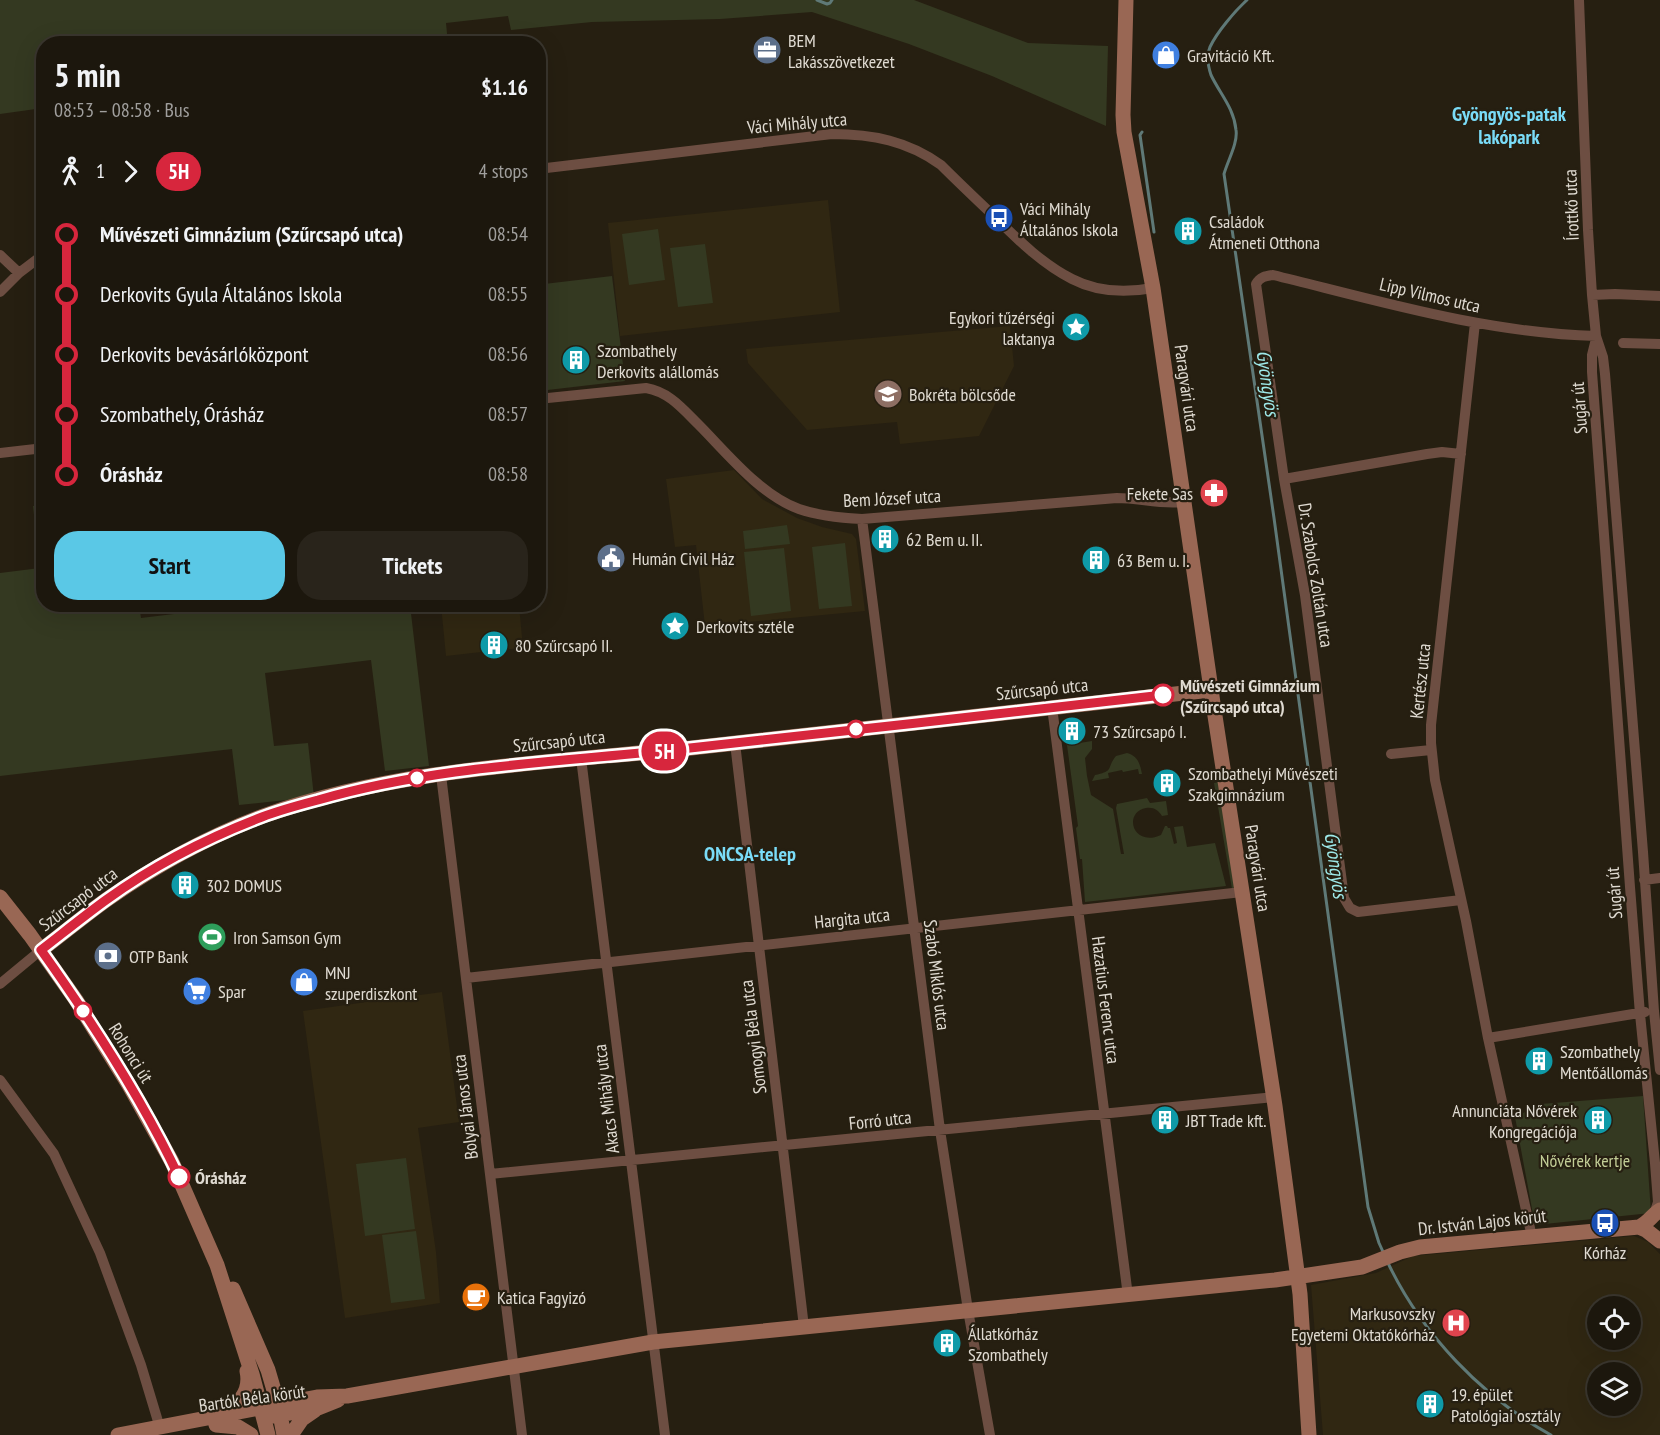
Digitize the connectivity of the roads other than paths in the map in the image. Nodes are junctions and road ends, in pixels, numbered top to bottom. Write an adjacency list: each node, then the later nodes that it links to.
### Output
1 (1126, 0): 8 (street, Paragvári utca)
2 (1579, 0): 10 (street, Írottkő utca)
3 (546, 168): 8 (street, Váci Mihály utca)
4 (0, 255): 6 (street)
5 (36, 260): 6 (street)
6 (19, 273): 9 (street)
7 (1259, 279): 12 (street, Lipp Vilmos utca); 20 (street, Dr. Szabolcs Zoltán utca)
8 (1153, 288): 21 (street, Paragvári utca)
9 (0, 292)
10 (1592, 295): 11 (street); 13 (street, Írottkő utca)
11 (1660, 296)
12 (1475, 323): 13 (street, Lipp Vilmos utca); 19 (street, Kertész utca)
13 (1596, 336): 32 (street, Sugár út); 44 (street, Sugár út)
14 (1623, 343): 15 (street)
15 (1660, 344)
16 (546, 398): 22 (street, Bem József utca)
17 (36, 449): 18 (street)
18 (0, 453)
19 (1461, 454): 20 (street); 27 (street, Kertész utca)
20 (1284, 479): 35 (street, Dr. Szabolcs Zoltán utca)
21 (1184, 502): 22 (street, Bem József utca); 23 (street, Paragvári utca)
22 (862, 519): 25 (street, Szabó Miklós utca)
23 (1211, 690): 24 (street, Szűrcsapó utca); 33 (street, Paragvári utca)
24 (1052, 707): 25 (street, Szűrcsapó utca); 36 (street, Hazatius Ferenc utca)
25 (889, 725): 26 (street, Szűrcsapó utca); 37 (street, Szabó Miklós utca)
26 (735, 743): 29 (street, Szűrcsapó utca); 38 (street, Somogyi Béla utca)
27 (1431, 750): 28 (street); 35 (street, Kertész utca)
28 (1391, 754)
29 (581, 758): 30 (street, Szűrcsapó utca); 40 (street, Akacs Mihály utca)
30 (441, 775): 39 (street, Szűrcsapó utca); 41 (street, Bolyai János utca)
31 (1660, 878): 32 (street)
32 (1644, 880): 43 (street, Sugár út)
33 (1242, 892): 36 (street, Hargita utca); 48 (street, Paragvári utca)
34 (0, 897): 39 (street, Rohonci út)
35 (1461, 900): 45 (street, Kertész utca)
36 (1078, 910): 37 (street, Hargita utca); 49 (street, Hazatius Ferenc utca)
37 (915, 928): 38 (street, Hargita utca); 50 (street, Szabó Miklós utca)
38 (759, 945): 40 (street, Hargita utca); 51 (street, Somogyi Béla utca)
39 (41, 950): 42 (street, Szűrcsapó utca); 58 (street, Rohonci út)
40 (606, 962): 41 (street, Hargita utca); 52 (street, Akacs Mihály utca)
41 (466, 978): 54 (street, Bolyai János utca)
42 (0, 984)
43 (1657, 1010): 44 (street); 46 (street, Sugár út)
44 (1640, 1014): 45 (street); 53 (street, Sugár út)
45 (1488, 1038): 56 (street, Kertész utca)
46 (1660, 1070)
47 (0, 1080): 71 (street)
48 (1274, 1097): 49 (street, Forró utca); 59 (street, Paragvári utca)
49 (1104, 1114): 50 (street, Forró utca); 60 (street, Hazatius Ferenc utca)
50 (940, 1131): 51 (street, Forró utca); 61 (street, Szabó Miklós utca)
51 (782, 1146): 52 (street, Forró utca); 63 (street, Somogyi Béla utca)
52 (630, 1161): 54 (street, Forró utca); 64 (street, Akacs Mihály utca)
53 (1657, 1162): 55 (street, Sugár út)
54 (490, 1174): 65 (street, Bolyai János utca)
55 (1651, 1217): 56 (street, Dr. István Lajos körút); 57 (street)
56 (1532, 1237): 59 (street, Dr. István Lajos körút)
57 (1658, 1240)
58 (208, 1241): 62 (street, Rohonci út); 66 (street, Rohonci út)
59 (1298, 1276): 60 (street, Dr. István Lajos körút); 80 (street, Paragvári utca)
60 (1128, 1296): 61 (street, Dr. István Lajos körút)
61 (968, 1310): 63 (street, Dr. István Lajos körút); 79 (street, Szabó Miklós utca)
62 (235, 1321): 69 (street, Rohonci út); 70 (street)
63 (804, 1328): 64 (street, Bartók Béla körút)
64 (653, 1342): 65 (street, Bartók Béla körút); 78 (street, Akacs Mihály utca)
65 (513, 1367): 67 (street, Bartók Béla körút); 77 (street, Bolyai János utca)
66 (268, 1370): 67 (street); 68 (street, Rohonci út)
67 (317, 1403): 68 (street, Bartók Béla körút); 76 (street)
68 (279, 1409): 69 (street, Bartók Béla körút); 75 (street, Rohonci út)
69 (263, 1412): 70 (street, Bartók Béla körút); 74 (street, Rohonci út)
70 (219, 1419): 71 (street, Bartók Béla körút); 73 (street)
71 (160, 1428): 72 (street, Bartók Béla körút)
72 (118, 1435)
73 (251, 1435)
74 (268, 1435)
75 (284, 1435)
76 (291, 1435)
77 (522, 1435)
78 (665, 1435)
79 (990, 1435)
80 (1309, 1435)

